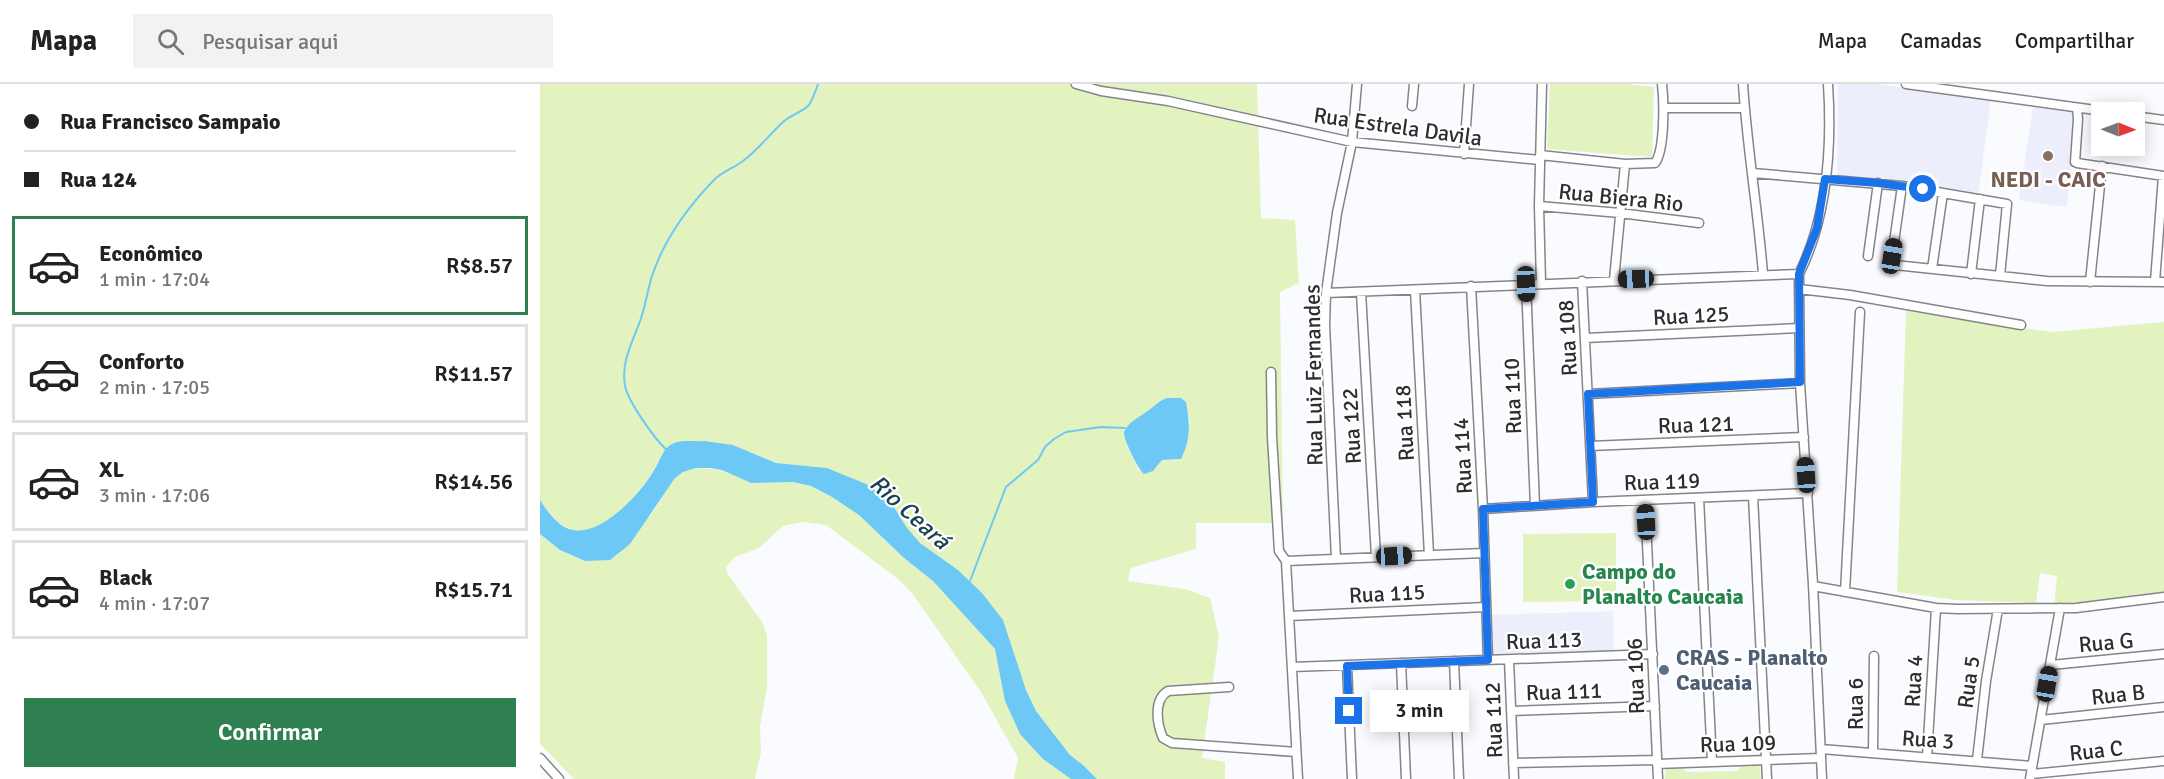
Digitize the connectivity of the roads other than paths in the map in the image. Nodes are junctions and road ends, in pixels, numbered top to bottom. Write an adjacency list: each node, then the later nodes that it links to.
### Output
1 (1076, 84): 17 (street, Rua Estrela Davila)
2 (1357, 84): 17 (street, Rua Luiz Fernandes)
3 (1414, 84): 10 (street)
4 (1469, 84): 18 (street)
5 (1542, 84): 19 (street)
6 (1743, 84): 12 (street)
7 (1828, 84): 24 (street)
8 (1906, 84): 13 (street)
9 (1663, 85): 11 (street)
10 (1412, 105)
11 (1664, 108): 12 (street); 20 (street, Rua Estrela Davila)
12 (1745, 108): 22 (street)
13 (2077, 108): 14 (street); 21 (street)
14 (2091, 110)
15 (2145, 117): 16 (street)
16 (2164, 120)
17 (1352, 142): 18 (street, Rua Estrela Davila); 48 (street, Rua Luiz Fernandes)
18 (1464, 154): 19 (street, Rua Estrela Davila)
19 (1540, 158): 20 (street, Rua Estrela Davila); 29 (street)
20 (1625, 164): 30 (street)
21 (2102, 166): 23 (street); 40 (street)
22 (1753, 173): 24 (street); 34 (street)
23 (2164, 176): 41 (street)
24 (1825, 179): 25 (street); 35 (street)
25 (1878, 183): 26 (street); 32 (street)
26 (1902, 186): 27 (street); 33 (street)
27 (1943, 193): 28 (street); 33 (street)
28 (1980, 199): 36 (street); 37 (street)
29 (1539, 206): 30 (street, Rua Biera Rio); 42 (street)
30 (1620, 213): 31 (street, Rua Biera Rio); 38 (street)
31 (1699, 224)
32 (1868, 256)
33 (1932, 269): 36 (street)
34 (1763, 274): 35 (street); 38 (street)
35 (1799, 274): 45 (street)
36 (1971, 274): 37 (street)
37 (2000, 276): 40 (street)
38 (1614, 280): 39 (street)
39 (1582, 281): 42 (street); 52 (street, Rua 108)
40 (2090, 282): 41 (street)
41 (2160, 282)
42 (1542, 283): 43 (street)
43 (1526, 284): 44 (street); 63 (street, Rua 110)
44 (1471, 286): 46 (street); 64 (street, Rua 114)
45 (1799, 289): 50 (street); 51 (street)
46 (1415, 290): 47 (street); 66 (street, Rua 118)
47 (1361, 292): 48 (street); 67 (street, Rua 122)
48 (1326, 293): 68 (street, Rua Luiz Fernandes)
49 (1860, 312): 71 (street)
50 (2021, 325)
51 (1800, 328): 52 (street, Rua 125); 54 (street)
52 (1585, 338): 55 (street, Rua 108)
53 (1271, 372): 69 (street)
54 (1800, 382): 55 (street); 56 (street)
55 (1588, 394): 57 (street, Rua 108)
56 (1803, 437): 57 (street, Rua 121); 58 (street)
57 (1590, 446): 62 (street, Rua 108)
58 (1808, 493): 59 (street, Rua 119); 70 (street)
59 (1753, 496): 60 (street, Rua 119); 98 (street)
60 (1699, 498): 61 (street, Rua 119); 102 (street)
61 (1645, 500): 62 (street, Rua 119); 78 (street, Rua 106)
62 (1593, 502): 63 (street, Rua 119)
63 (1535, 506): 64 (street, Rua 119)
64 (1483, 509): 65 (street, Rua 114)
65 (1484, 554): 66 (street); 73 (street, Rua 114)
66 (1429, 555): 67 (street)
67 (1376, 557): 68 (street)
68 (1336, 559): 69 (street)
69 (1286, 561): 77 (street)
70 (1813, 586): 71 (street); 94 (street)
71 (1845, 592): 74 (street)
72 (2164, 597): 75 (street)
73 (1486, 607): 77 (street, Rua 115); 81 (street, Rua 114)
74 (1936, 608): 76 (street); 96 (street, Rua 4)
75 (2060, 608): 76 (street); 85 (street)
76 (1998, 609): 99 (street, Rua 5)
77 (1289, 616): 87 (street)
78 (1653, 654): 82 (street, Rua 113); 89 (street, Rua 106)
79 (2164, 654): 85 (street, Rua G)
80 (1874, 656): 95 (street, Rua 6)
81 (1488, 660): 82 (street, Rua 113); 83 (street, Rua 113)
82 (1509, 660): 91 (street, Rua 112)
83 (1454, 662): 84 (street, Rua 113); 109 (street)
84 (1401, 663): 86 (street, Rua 113); 108 (street)
85 (2051, 665): 92 (street)
86 (1347, 666): 87 (street, Rua 113); 107 (street)
87 (1292, 668): 93 (street)
88 (1229, 687): 93 (street)
89 (1655, 706): 91 (street, Rua 111); 101 (street, Rua 106)
90 (2164, 707): 92 (street, Rua B)
91 (1511, 711): 103 (street, Rua 112)
92 (2041, 720): 104 (street)
93 (1296, 752): 106 (street)
94 (1820, 753): 95 (street, Rua 3); 98 (street, Rua 109); 113 (street)
95 (1873, 753): 96 (street, Rua 3)
96 (1927, 757): 99 (street, Rua 3)
97 (540, 758): 105 (street)
98 (1767, 759): 102 (street, Rua 109); 112 (street)
99 (1977, 760): 104 (street, Rua 3)
100 (2164, 761): 104 (street, Rua C)
101 (1657, 762): 102 (street, Rua 109); 103 (street, Rua 109); 111 (street, Rua 106)
102 (1712, 762)
103 (1513, 764): 110 (street, Rua 112)
104 (2031, 773)
105 (559, 779)
106 (1298, 779)
107 (1352, 779)
108 (1406, 779)
109 (1459, 779)
110 (1514, 779)
111 (1658, 779)
112 (1767, 779)
113 (1822, 779)

